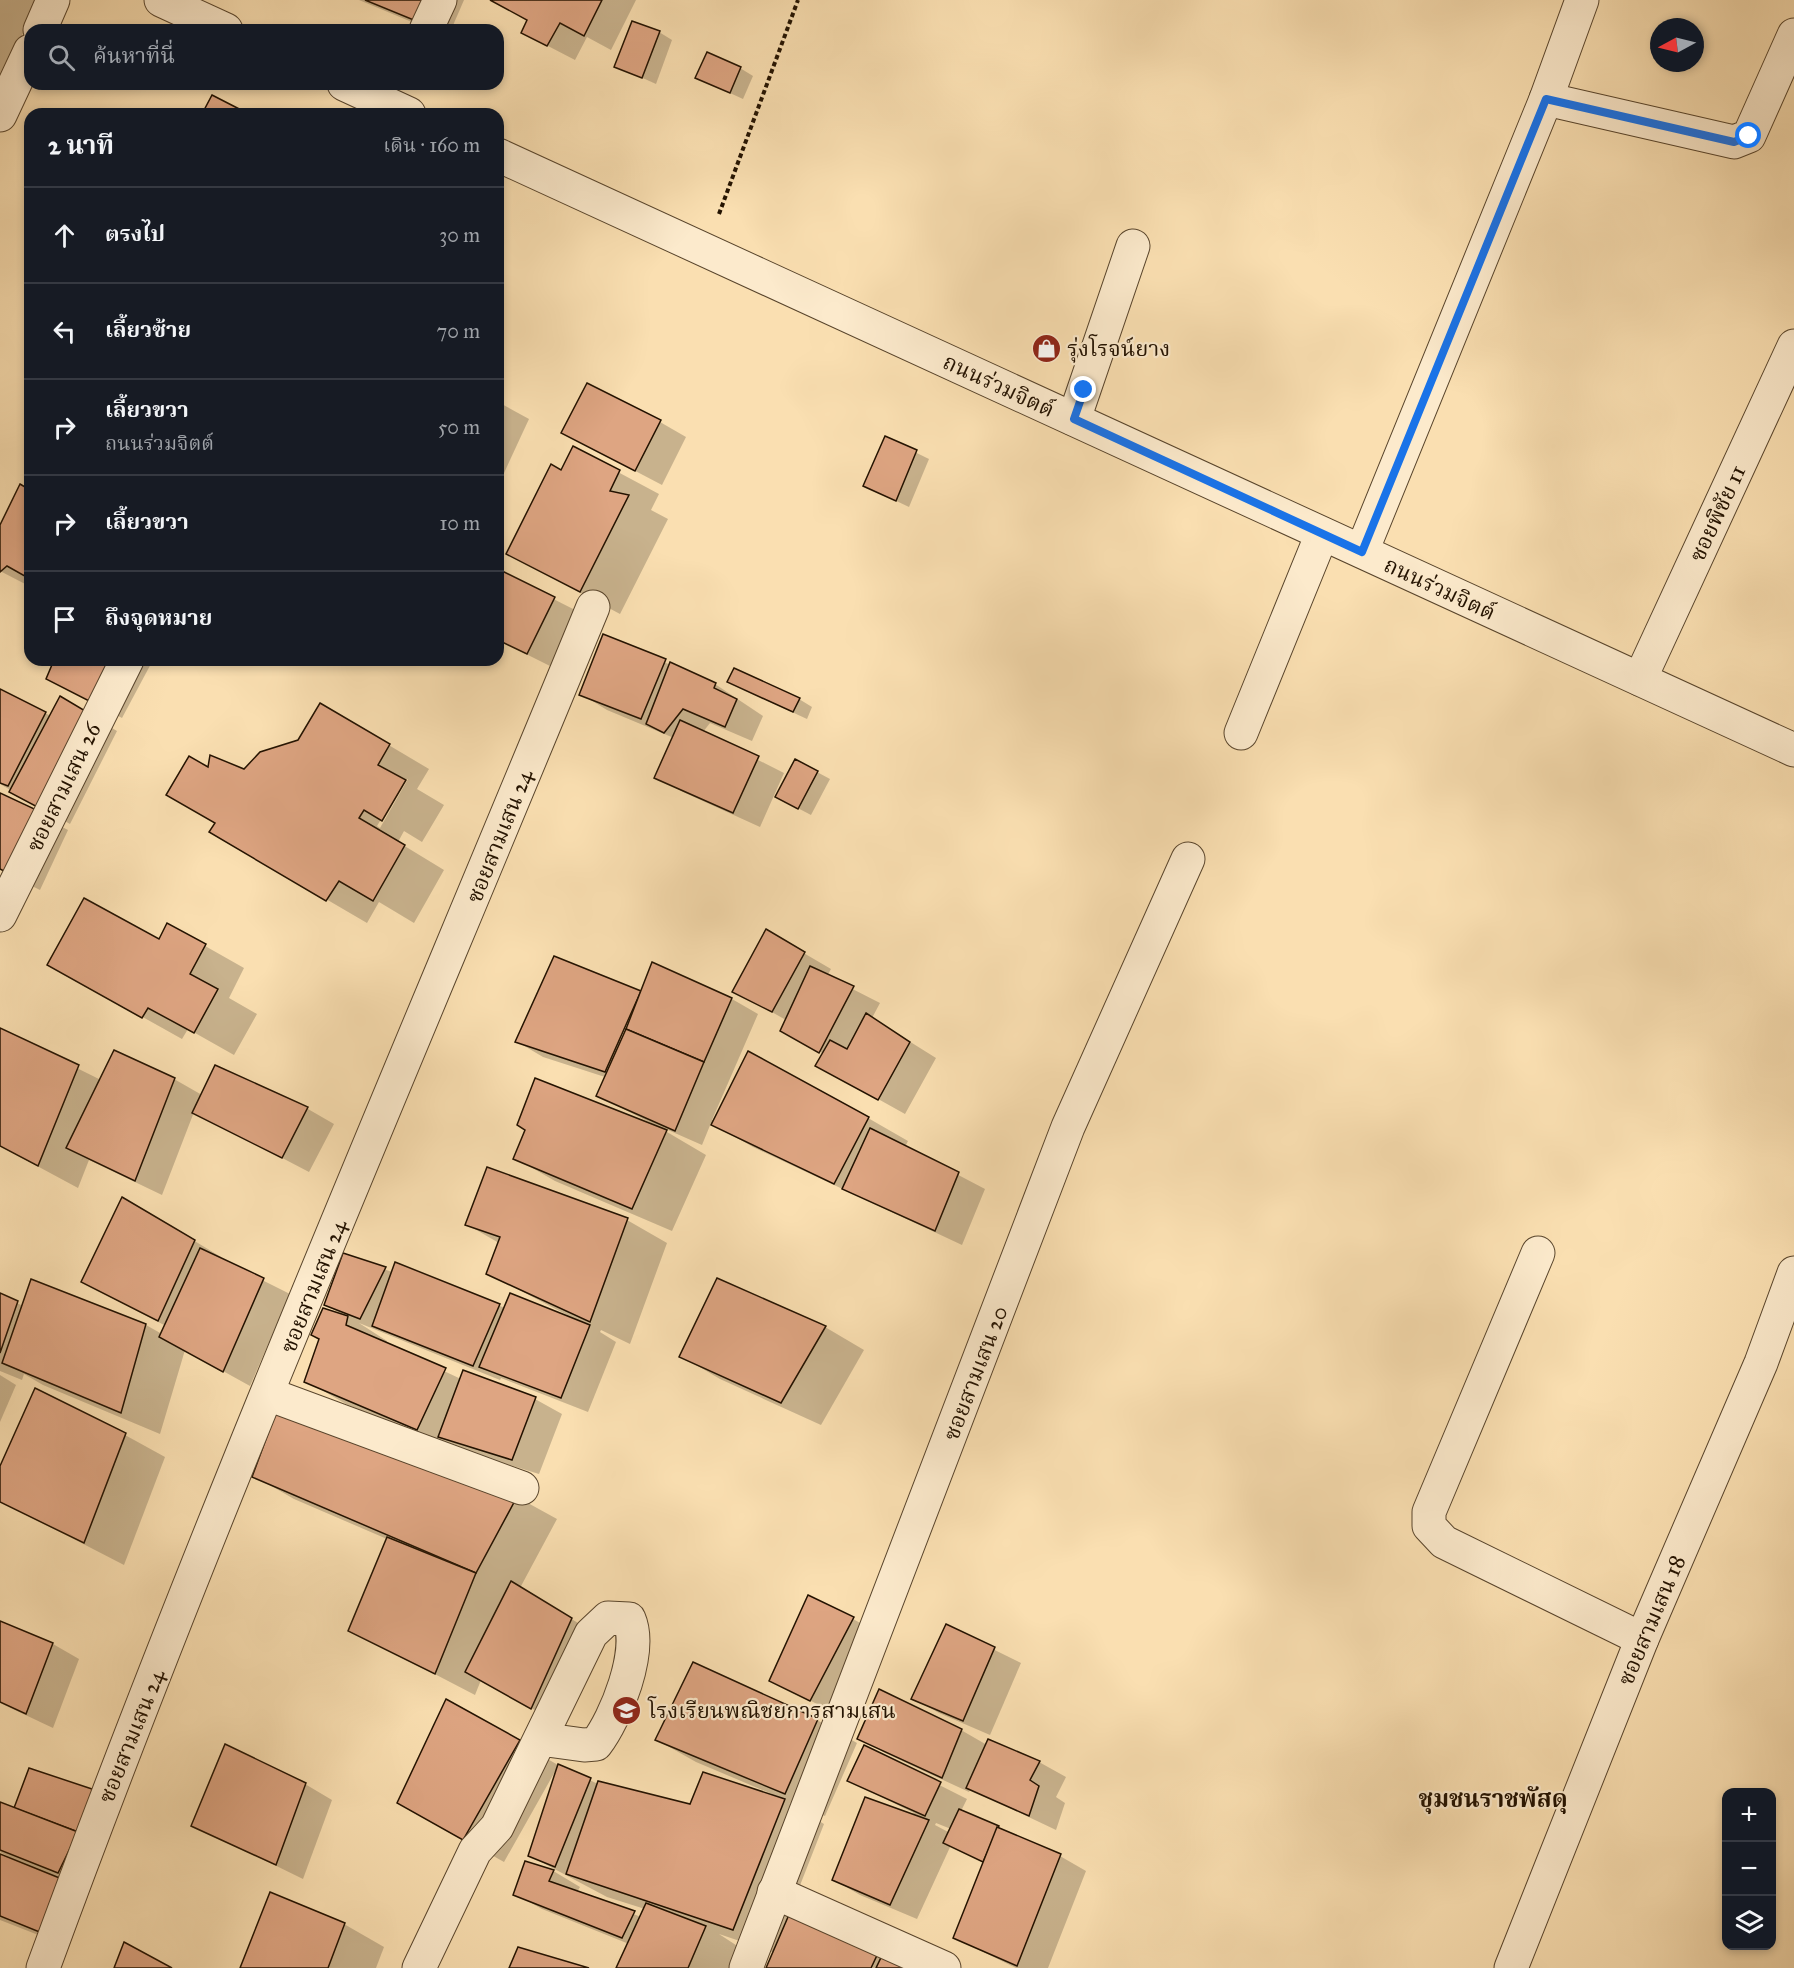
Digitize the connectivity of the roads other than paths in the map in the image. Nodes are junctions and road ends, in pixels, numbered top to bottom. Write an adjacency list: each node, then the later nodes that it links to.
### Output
1 (53, 0): 5 (street)
2 (161, 0): 6 (street)
3 (440, 0): 7 (street)
4 (1582, 0): 11 (street)
5 (42, 24)
6 (213, 24)
7 (429, 24)
8 (1794, 35): 11 (street)
9 (24, 64): 13 (street)
10 (359, 90): 12 (street)
11 (1546, 99): 19 (street)
12 (398, 105)
13 (0, 116)
14 (504, 158): 17 (street, ถนนร่วมจิตต์)
15 (1133, 246): 17 (street)
16 (1794, 346): 22 (street, ซอยพิชัย 11)
17 (1074, 419): 18 (street, ถนนร่วมจิตต์)
18 (1322, 534): 19 (street, ถนนร่วมจิตต์); 23 (street)
19 (1362, 552): 22 (street, ถนนร่วมจิตต์)
20 (593, 607): 29 (street, ซอยสามเสน 24)
21 (124, 666): 26 (street, ซอยสามเสน 26)
22 (1640, 679): 24 (street, ถนนร่วมจิตต์)
23 (1241, 733)
24 (1794, 750)
25 (1188, 859): 33 (street, ซอยสามเสน 20)
26 (0, 915)
27 (1538, 1253): 31 (street)
28 (1794, 1273): 31 (street, ซอยสามเสน 18)
29 (268, 1394): 30 (street); 34 (street, ซอยสามเสน 24)
30 (522, 1488)
31 (1642, 1639): 38 (street, ซอยสามเสน 18)
32 (540, 1739): 35 (street)
33 (774, 1892): 36 (street, ซอยสามเสน 20); 37 (street)
34 (43, 1968)
35 (419, 1968)
36 (746, 1968)
37 (944, 1968)
38 (1511, 1968)

